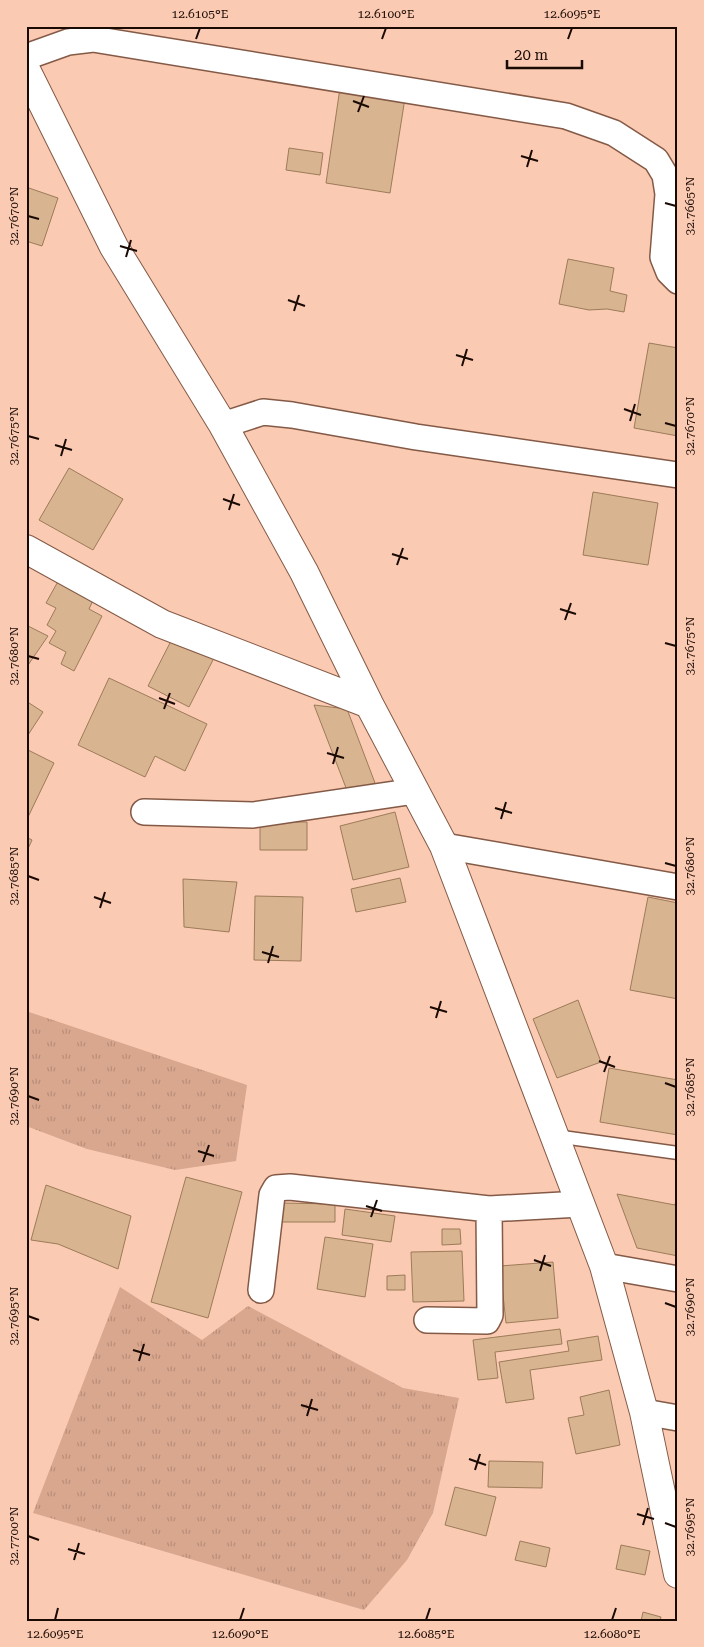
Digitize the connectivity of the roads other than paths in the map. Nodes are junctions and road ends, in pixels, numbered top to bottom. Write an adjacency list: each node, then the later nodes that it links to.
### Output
1 (26, 57): 3 (street)
2 (26, 70): 4 (street)
3 (678, 281)
4 (223, 425): 5 (street); 7 (street)
5 (678, 475)
6 (26, 549): 7 (street)
7 (369, 704): 8 (street)
8 (415, 791): 9 (street); 10 (street)
9 (144, 812)
10 (444, 846): 11 (street); 12 (street)
11 (678, 887)
12 (555, 1136): 13 (lane); 14 (street)
13 (678, 1153)
14 (580, 1204): 15 (street); 16 (street)
15 (488, 1208): 18 (street); 19 (street)
16 (604, 1266): 17 (street); 20 (street)
17 (678, 1279)
18 (261, 1290)
19 (427, 1320)
20 (644, 1412): 21 (street); 22 (street)
21 (678, 1418)
22 (677, 1568)

